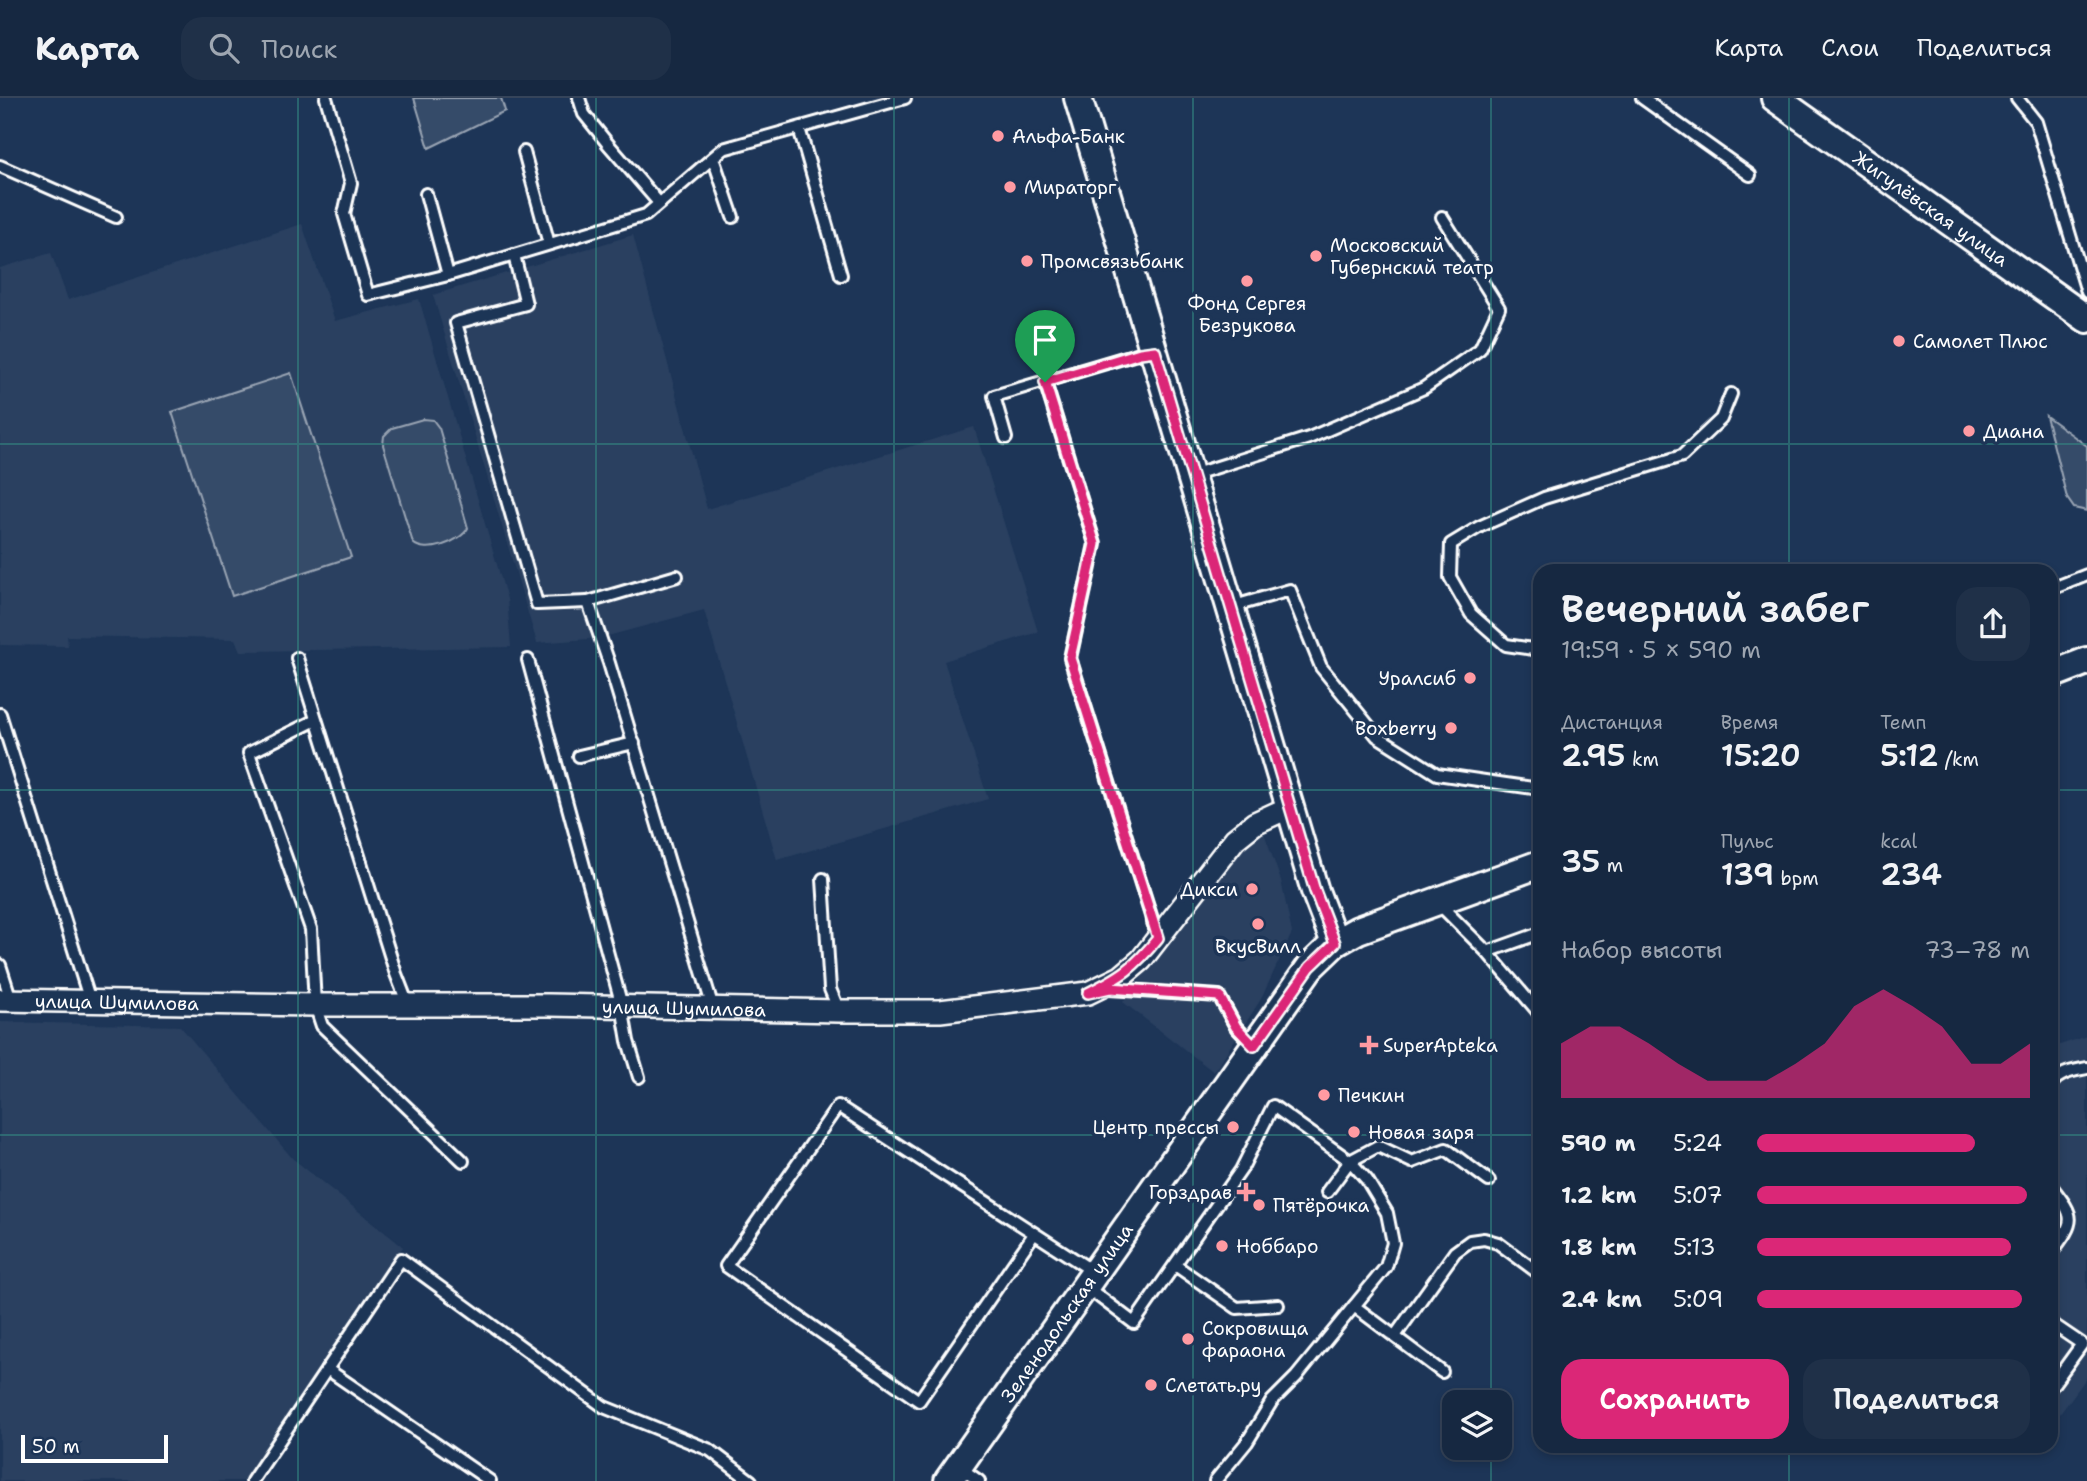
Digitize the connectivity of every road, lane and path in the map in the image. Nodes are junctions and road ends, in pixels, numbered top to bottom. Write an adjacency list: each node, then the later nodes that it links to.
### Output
1 (327, 98): 20 (lane)
2 (579, 98): 14 (lane)
3 (905, 98): 8 (lane)
4 (1078, 98): 24 (street)
5 (1642, 98): 12 (lane)
6 (1775, 98): 23 (street, Жигулёвская улица)
7 (2017, 98): 22 (lane)
8 (799, 128): 10 (lane); 21 (lane)
9 (524, 152): 18 (lane)
10 (713, 158): 14 (lane); 16 (lane)
11 (0, 166): 15 (lane)
12 (1750, 175)
13 (426, 194): 20 (lane)
14 (659, 203): 18 (lane)
15 (116, 217)
16 (733, 217)
17 (1442, 217): 28 (lane)
18 (549, 244): 19 (lane)
19 (514, 255): 20 (lane); 32 (lane)
20 (447, 275)
21 (841, 275)
22 (2087, 292)
23 (2087, 319)
24 (1155, 351): 25 (lane); 28 (street)
25 (1045, 382): 27 (lane); 50 (lane)
26 (1731, 394): 34 (lane)
27 (1006, 438)
28 (1192, 475): 33 (street)
29 (2087, 575): 31 (lane)
30 (677, 576): 32 (lane)
31 (2058, 586)
32 (588, 602): 41 (lane)
33 (1231, 607): 44 (lane); 45 (street)
34 (1533, 649)
35 (297, 658): 40 (lane)
36 (527, 660): 59 (lane)
37 (2087, 661): 38 (street)
38 (2058, 672)
39 (0, 713): 42 (lane)
40 (316, 720): 57 (lane); 58 (lane)
41 (634, 743): 43 (lane); 61 (lane)
42 (5, 746): 56 (lane)
43 (579, 756)
44 (1533, 788)
45 (1290, 807): 50 (street, улица Шумилова); 51 (street)
46 (1533, 867): 48 (street, Зеленодольская улица)
47 (823, 879): 62 (lane)
48 (1437, 902): 51 (street, Зеленодольская улица); 52 (lane)
49 (1533, 936): 52 (lane)
50 (1158, 938): 54 (street, улица Шумилова)
51 (1335, 943): 63 (street, Зеленодольская улица)
52 (1487, 952): 60 (lane)
53 (0, 965): 55 (lane)
54 (1088, 993): 62 (street, улица Шумилова); 63 (lane)
55 (6, 1000): 56 (street, улица Шумилова)
56 (90, 1001): 57 (street, улица Шумилова)
57 (315, 1005): 58 (street, улица Шумилова); 67 (lane)
58 (408, 1005): 59 (street, улица Шумилова)
59 (622, 1006): 61 (street, улица Шумилова); 66 (lane)
60 (1533, 1006)
61 (713, 1009): 62 (street, улица Шумилова)
62 (839, 1011)
63 (1254, 1046): 76 (street, Зеленодольская улица)
64 (2087, 1068): 65 (lane)
65 (2058, 1076)
66 (639, 1077)
67 (463, 1161)
68 (1350, 1161): 69 (lane); 70 (lane); 74 (lane); 78 (lane)
69 (1489, 1181)
70 (1327, 1192)
71 (2058, 1195): 73 (lane)
72 (1034, 1234): 72 (lane); 76 (lane)
73 (2058, 1243)
74 (1175, 1265): 76 (lane); 77 (lane)
75 (1533, 1269): 80 (lane)
76 (1090, 1280): 85 (street, Зеленодольская улица)
77 (1278, 1305)
78 (1354, 1306): 80 (lane); 89 (lane)
79 (2058, 1327): 81 (lane)
80 (1395, 1336): 83 (lane)
81 (2084, 1340): 84 (lane)
82 (327, 1368): 86 (lane); 87 (lane); 88 (lane)
83 (1442, 1372)
84 (2058, 1377)
85 (962, 1476)
86 (252, 1481)
87 (489, 1481)
88 (751, 1481)
89 (1215, 1481)

